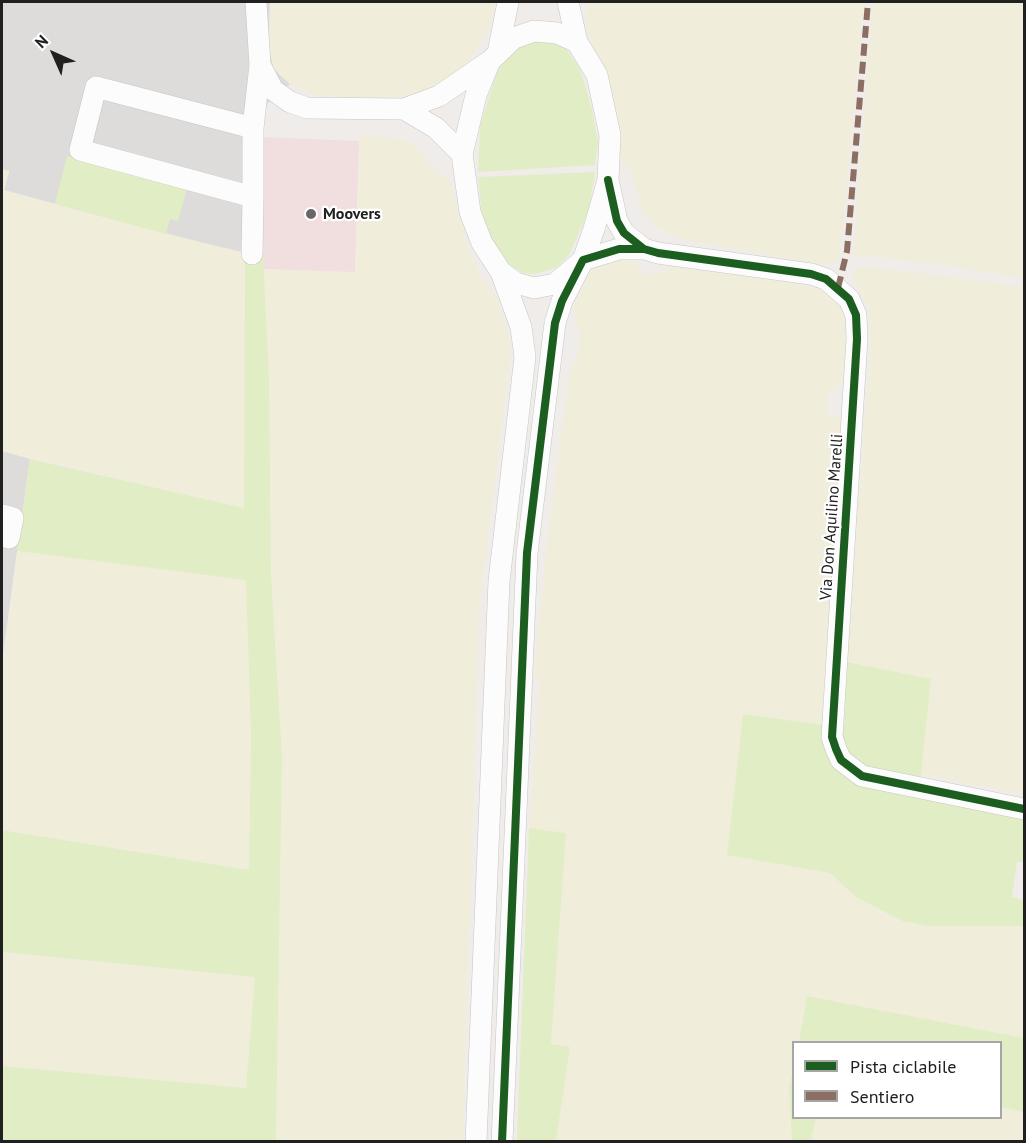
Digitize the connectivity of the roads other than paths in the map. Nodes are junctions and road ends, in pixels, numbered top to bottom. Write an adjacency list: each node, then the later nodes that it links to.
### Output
1 (256, 2): 6 (street)
2 (508, 2): 5 (street)
3 (568, 2): 4 (street)
4 (577, 42): 5 (street); 10 (street)
5 (494, 57): 7 (street); 9 (street)
6 (260, 65): 7 (street); 8 (street)
7 (404, 109): 9 (street)
8 (253, 128): 11 (street); 11 (street)
9 (463, 158): 15 (street)
10 (609, 169): 12 (street, Via Don Aquilino Marelli); 14 (street)
11 (254, 197): 13 (street)
12 (644, 249): 14 (street, Via Don Aquilino Marelli); 18 (street, Via Don Aquilino Marelli)
13 (252, 254)
14 (583, 260): 15 (street); 20 (street)
15 (501, 272): 19 (street)
16 (2, 515): 17 (street)
17 (2, 536)
18 (1024, 809)
19 (476, 1142)
20 (502, 1142)

